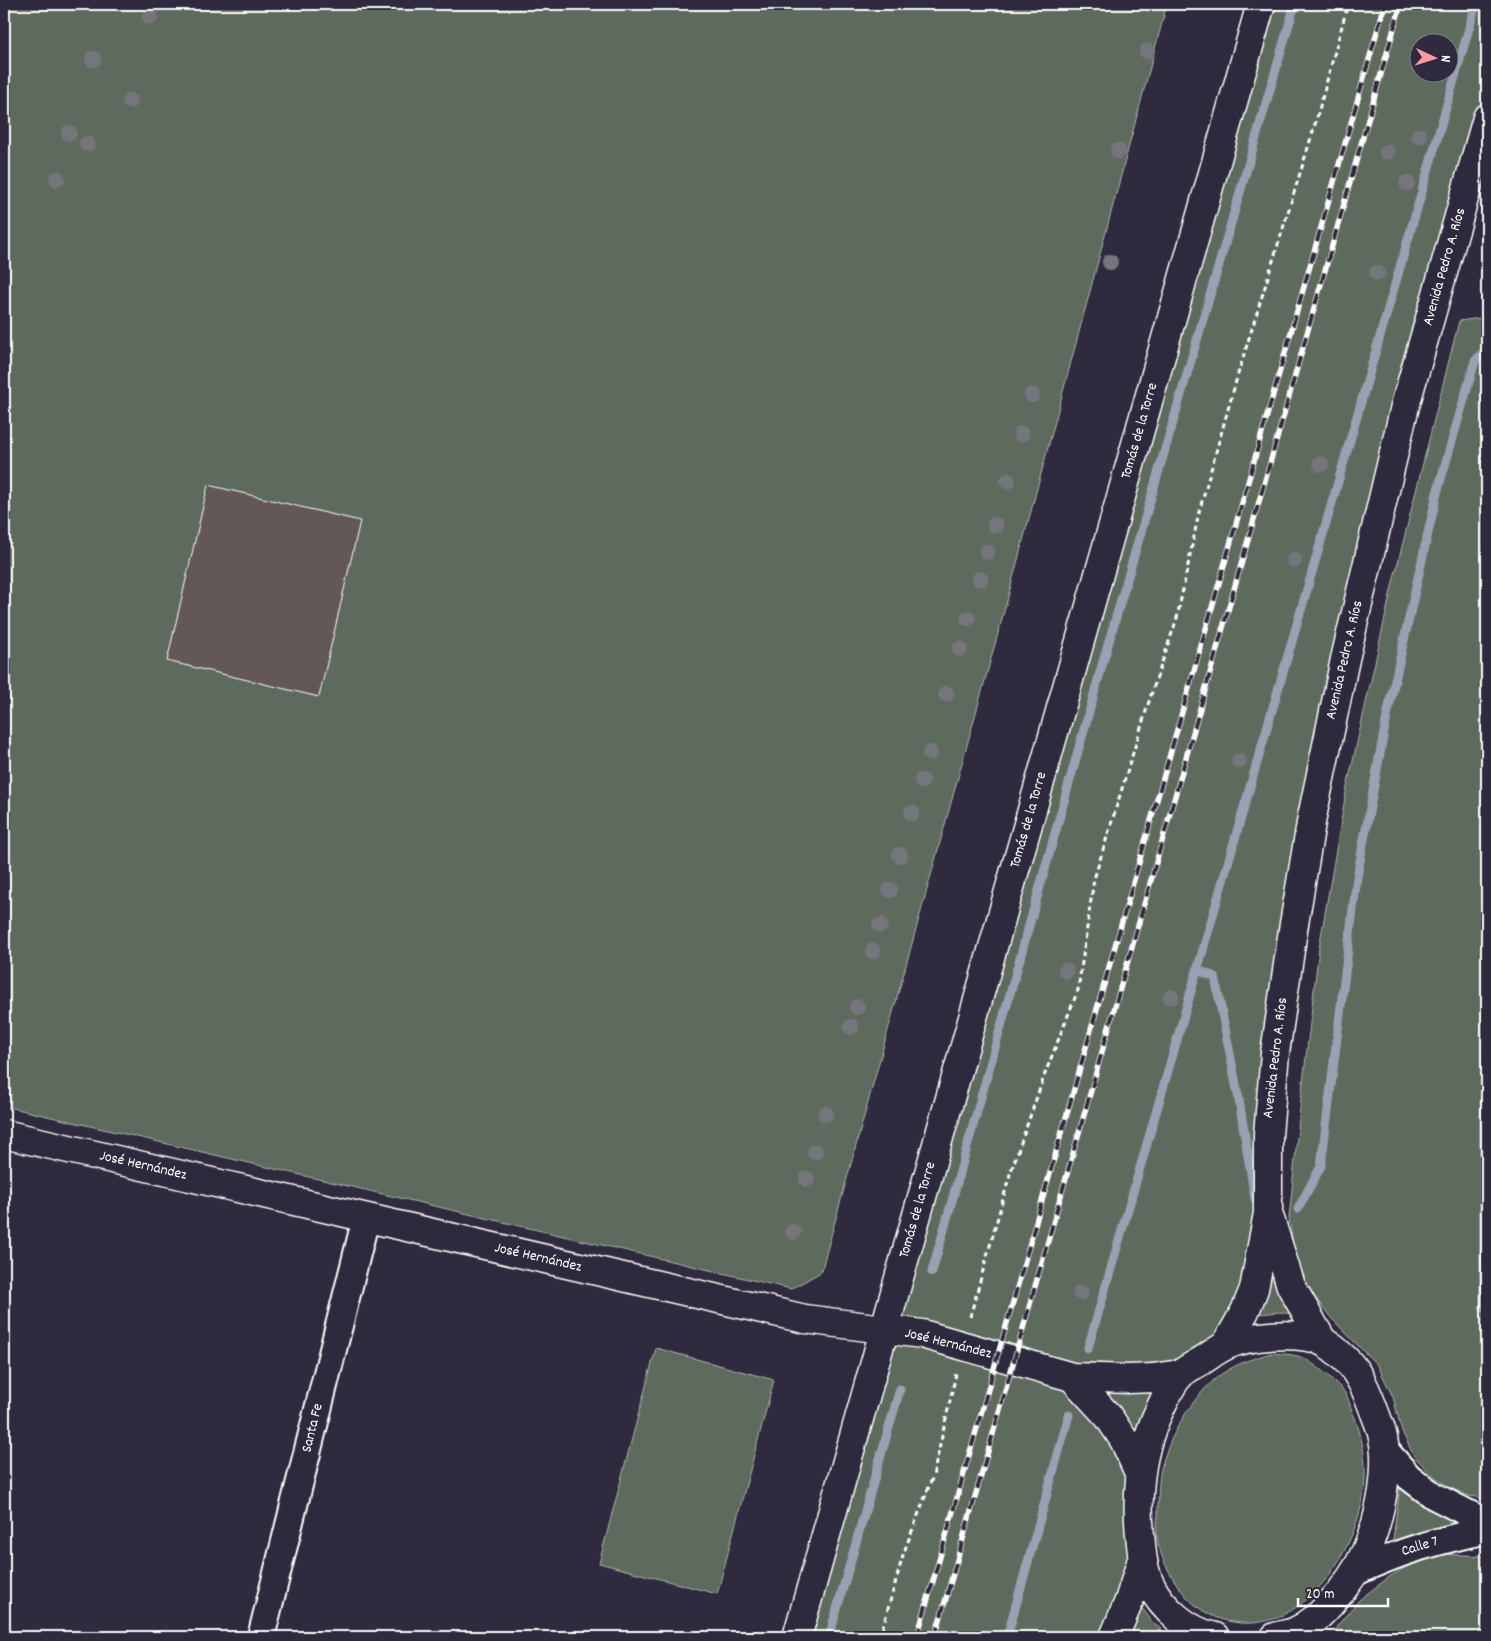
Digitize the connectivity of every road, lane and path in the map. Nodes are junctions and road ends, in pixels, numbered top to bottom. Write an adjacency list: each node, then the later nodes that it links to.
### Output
1 (1261, 4): 7 (main road, Tomás de la Torre)
2 (1348, 4): 10 (path)
3 (1487, 118): 5 (main road, Avenida Pedro A. Ríos)
4 (4, 1134): 6 (main road, José Hernández)
5 (1268, 1212): 8 (main road, Avenida Pedro A. Ríos); 9 (main road, Avenida Pedro A. Ríos)
6 (366, 1218): 7 (main road, José Hernández); 21 (street, Santa Fe)
7 (884, 1330): 10 (main road, José Hernández); 22 (main road, Tomás de la Torre)
8 (1323, 1342): 9 (main road); 13 (main road)
9 (1226, 1345): 11 (main road)
10 (962, 1346): 12 (main road, José Hernández); 23 (path)
11 (1180, 1374): 12 (main road, José Hernández); 14 (main road)
12 (1072, 1378): 14 (main road)
13 (1386, 1451): 15 (street); 18 (main road)
14 (1139, 1473): 17 (main road)
15 (1487, 1523)
16 (1487, 1530): 18 (street, Calle 7)
17 (1142, 1559): 20 (main road); 24 (main road)
18 (1356, 1572): 19 (main road)
19 (1315, 1628): 25 (main road)
20 (1202, 1636)
21 (261, 1637)
22 (797, 1637)
23 (880, 1637)
24 (1114, 1637)
25 (1274, 1637)

